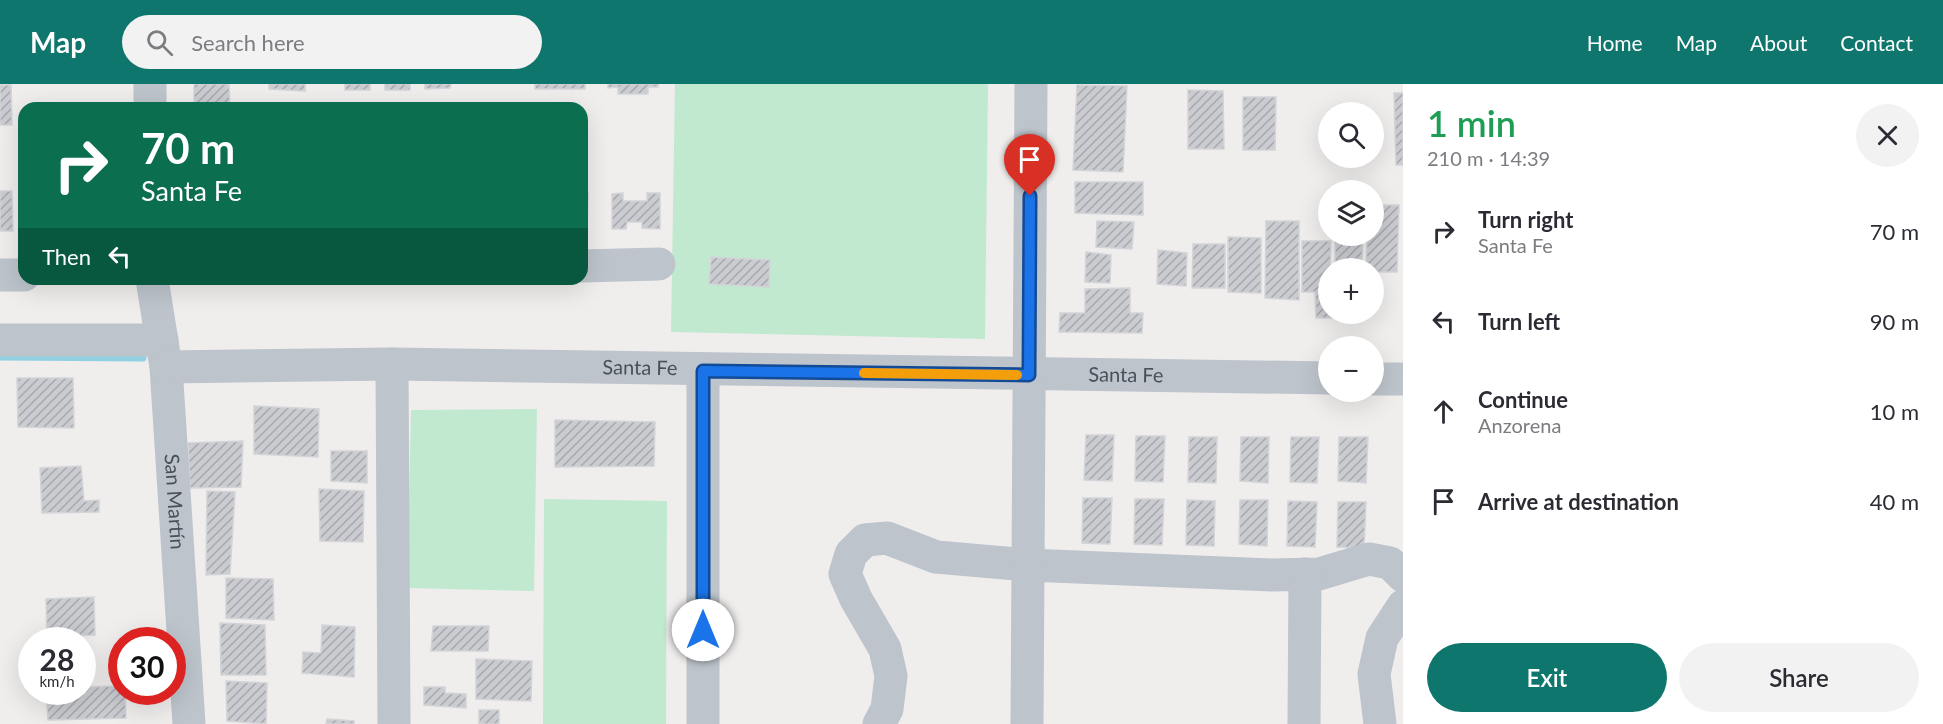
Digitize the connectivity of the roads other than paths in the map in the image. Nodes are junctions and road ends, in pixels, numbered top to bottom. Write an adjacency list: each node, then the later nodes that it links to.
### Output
1 (150, 84): 3 (street)
2 (1031, 84): 13 (street)
3 (150, 102)
4 (659, 264): 5 (street)
5 (588, 266)
6 (0, 275): 7 (street)
7 (18, 275)
8 (153, 285): 10 (street, San Martín)
9 (0, 340): 10 (street, Santa Fe)
10 (164, 354): 11 (street, Santa Fe); 21 (street, San Martín)
11 (392, 364): 12 (street, Santa Fe); 22 (street)
12 (703, 371): 13 (street, Santa Fe); 23 (street)
13 (1029, 373): 14 (street, Santa Fe); 17 (street)
14 (1318, 378)
15 (1384, 379): 16 (street)
16 (1403, 379)
17 (1028, 565): 18 (street); 24 (street); 25 (street)
18 (1305, 574): 19 (street); 26 (street)
19 (1403, 576)
20 (1403, 606): 27 (street)
21 (189, 724)
22 (394, 724)
23 (703, 724)
24 (879, 724)
25 (1027, 724)
26 (1304, 724)
27 (1380, 724)

